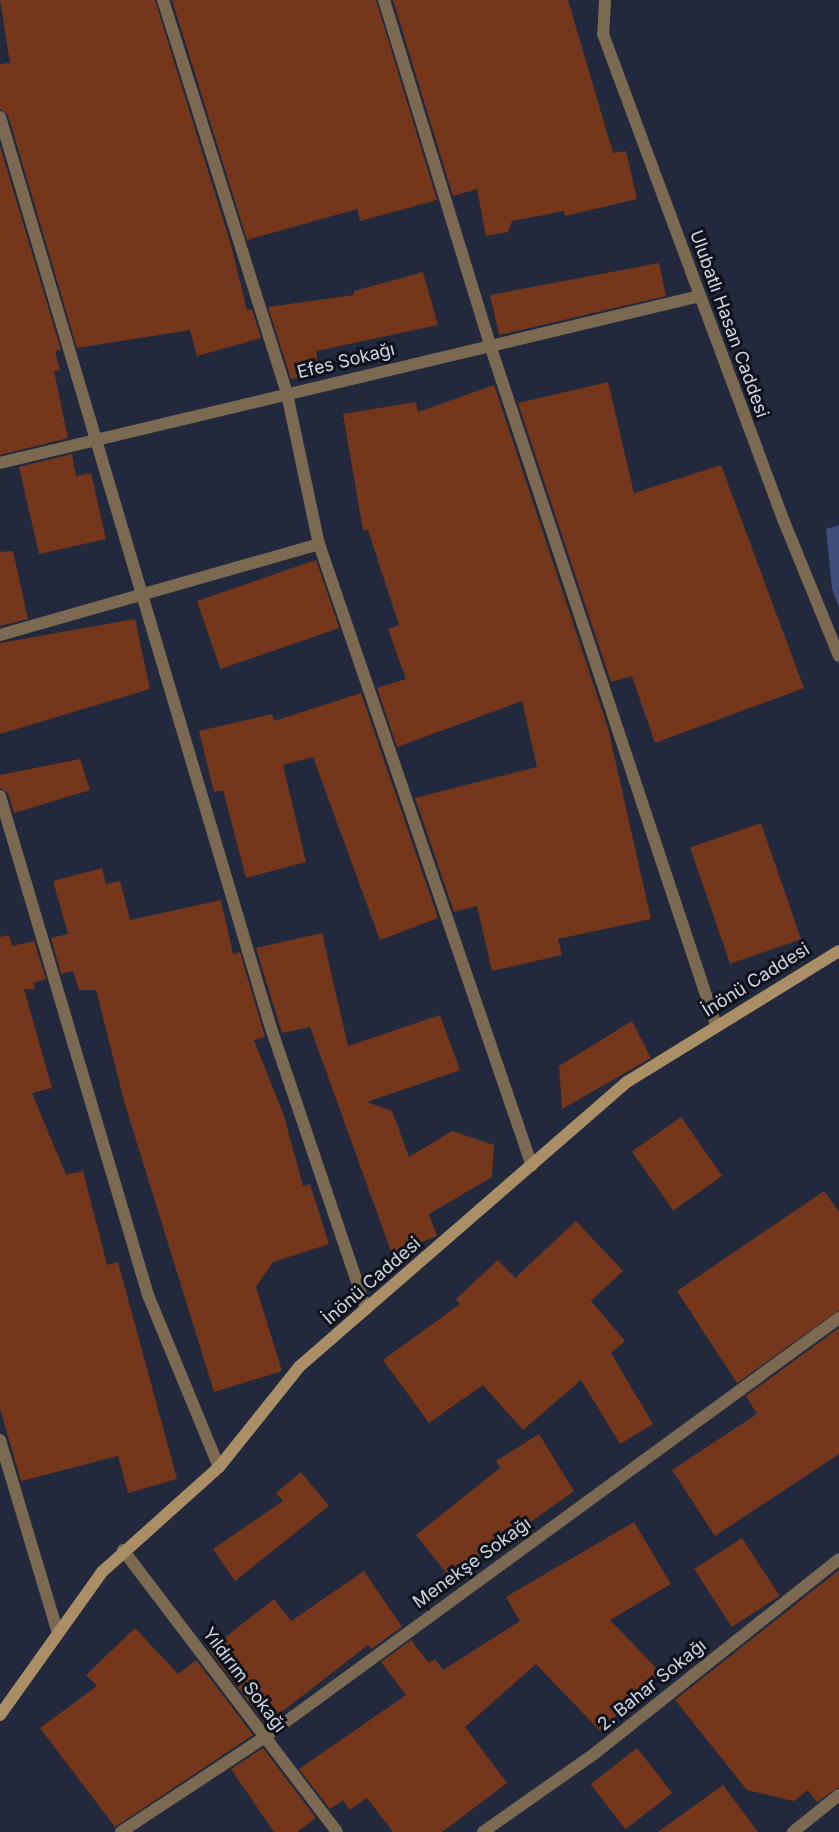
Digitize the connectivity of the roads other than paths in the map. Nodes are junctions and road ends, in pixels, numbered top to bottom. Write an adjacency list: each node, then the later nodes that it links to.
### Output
1 (164, 0): 7 (street)
2 (384, 0): 6 (street)
3 (605, 0): 5 (street, Ulubatlı Hasan Caddesi)
4 (0, 117): 8 (street)
5 (700, 296): 6 (street, Efes Sokağı); 13 (street, Ulubatlı Hasan Caddesi)
6 (490, 345): 7 (street, Efes Sokağı); 16 (street)
7 (287, 394): 8 (street, Efes Sokağı); 10 (street)
8 (97, 439): 9 (street, Efes Sokağı); 11 (street)
9 (0, 463)
10 (319, 544): 11 (street); 17 (street)
11 (140, 592): 12 (street); 18 (street)
12 (0, 635)
13 (839, 656)
14 (0, 796): 21 (street)
15 (839, 951): 16 (main road, İnönü Caddesi)
16 (716, 1025): 17 (main road, İnönü Caddesi)
17 (532, 1166): 18 (main road, İnönü Caddesi)
18 (366, 1309): 21 (main road, İnönü Caddesi)
19 (839, 1318): 26 (street, Menekşe Sokağı)
20 (0, 1440): 24 (street)
21 (219, 1467): 22 (main road, İnönü Caddesi)
22 (123, 1550): 24 (main road, İnönü Caddesi); 26 (street, Yıldırım Sokağı)
23 (839, 1559): 30 (street, 2. Bahar Sokağı)
24 (58, 1633): 25 (main road, İnönü Caddesi)
25 (0, 1715)
26 (265, 1737): 28 (street, Menekşe Sokağı); 29 (street, Yıldırım Sokağı)
27 (839, 1795): 31 (street)
28 (121, 1832)
29 (337, 1832)
30 (483, 1832)
31 (793, 1832)

